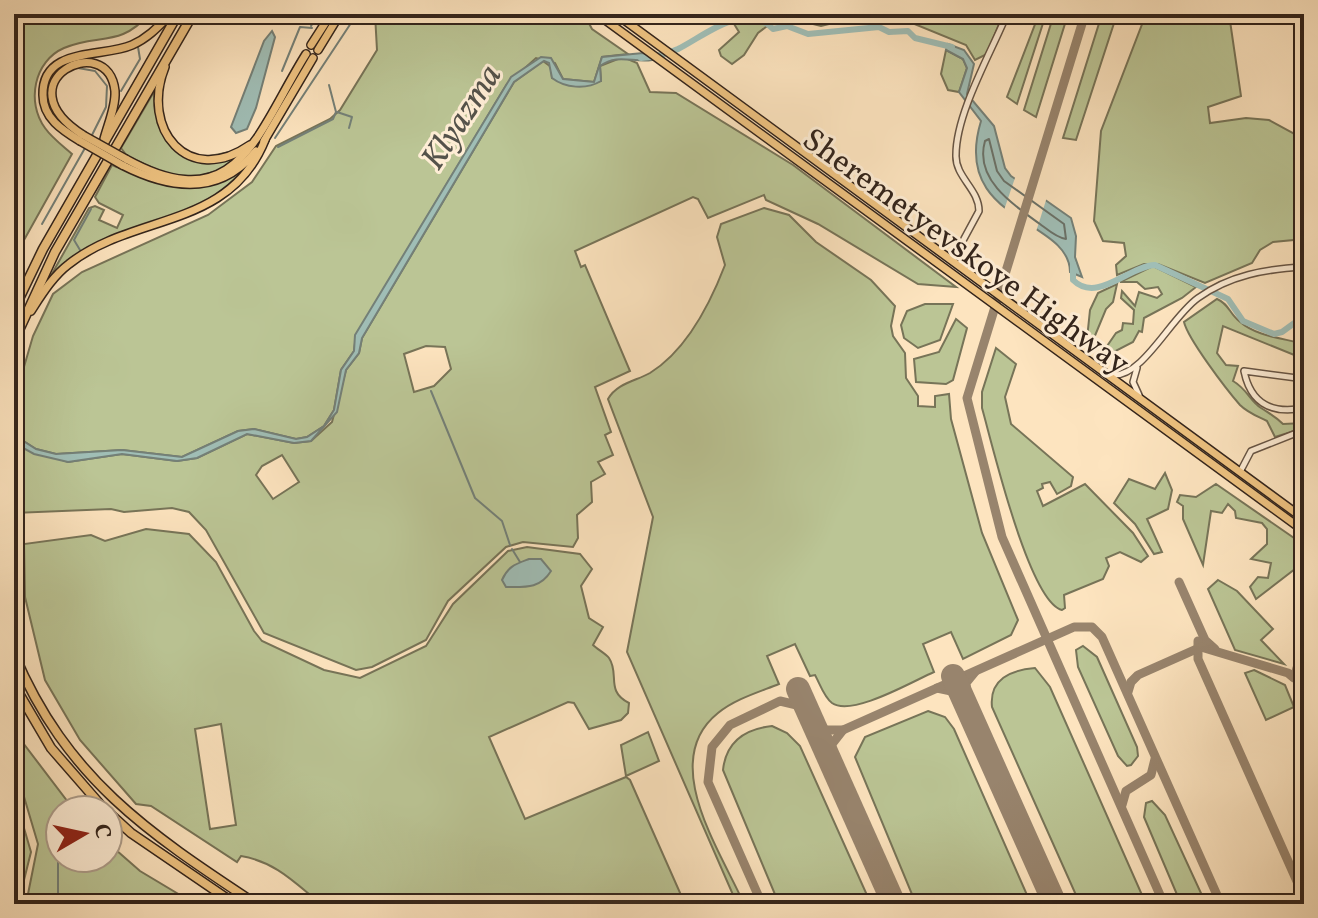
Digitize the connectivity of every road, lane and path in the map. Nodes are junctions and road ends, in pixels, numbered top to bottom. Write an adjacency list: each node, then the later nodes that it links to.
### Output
1 (171, 14): 11 (main road)
2 (178, 14): 13 (highway)
3 (193, 14): 9 (highway)
4 (331, 14): 5 (main road)
5 (340, 14)
6 (597, 14): 15 (main road, Sheremetyevskoye Highway)
7 (616, 14): 14 (main road, Sheremetyevskoye Highway)
8 (1007, 14): 16 (street)
9 (173, 49): 12 (main road); 19 (highway)
10 (310, 56): 12 (main road)
11 (82, 138): 12 (main road, bridge); 13 (main road)
12 (261, 139): 19 (main road)
13 (102, 143): 18 (highway)
14 (901, 223): 15 (street); 16 (main road, Sheremetyevskoye Highway)
15 (895, 232): 29 (main road, Sheremetyevskoye Highway)
16 (952, 261): 22 (main road, Sheremetyevskoye Highway)
17 (1304, 267): 21 (street)
18 (14, 309)
19 (20, 326): 20 (highway)
20 (14, 341)
21 (1137, 367): 22 (street); 24 (street)
22 (1113, 375): 24 (main road, Sheremetyevskoye Highway)
23 (1297, 378): 25 (street)
24 (1139, 395): 27 (main road, Sheremetyevskoye Highway)
25 (1304, 408)
26 (1304, 430): 27 (street)
27 (1240, 472): 28 (main road, Sheremetyevskoye Highway)
28 (1304, 519)
29 (1304, 531)
30 (14, 654): 35 (highway)
31 (14, 685): 32 (highway)
32 (92, 794)
33 (124, 827): 34 (highway)
34 (235, 904)
35 (256, 904)

